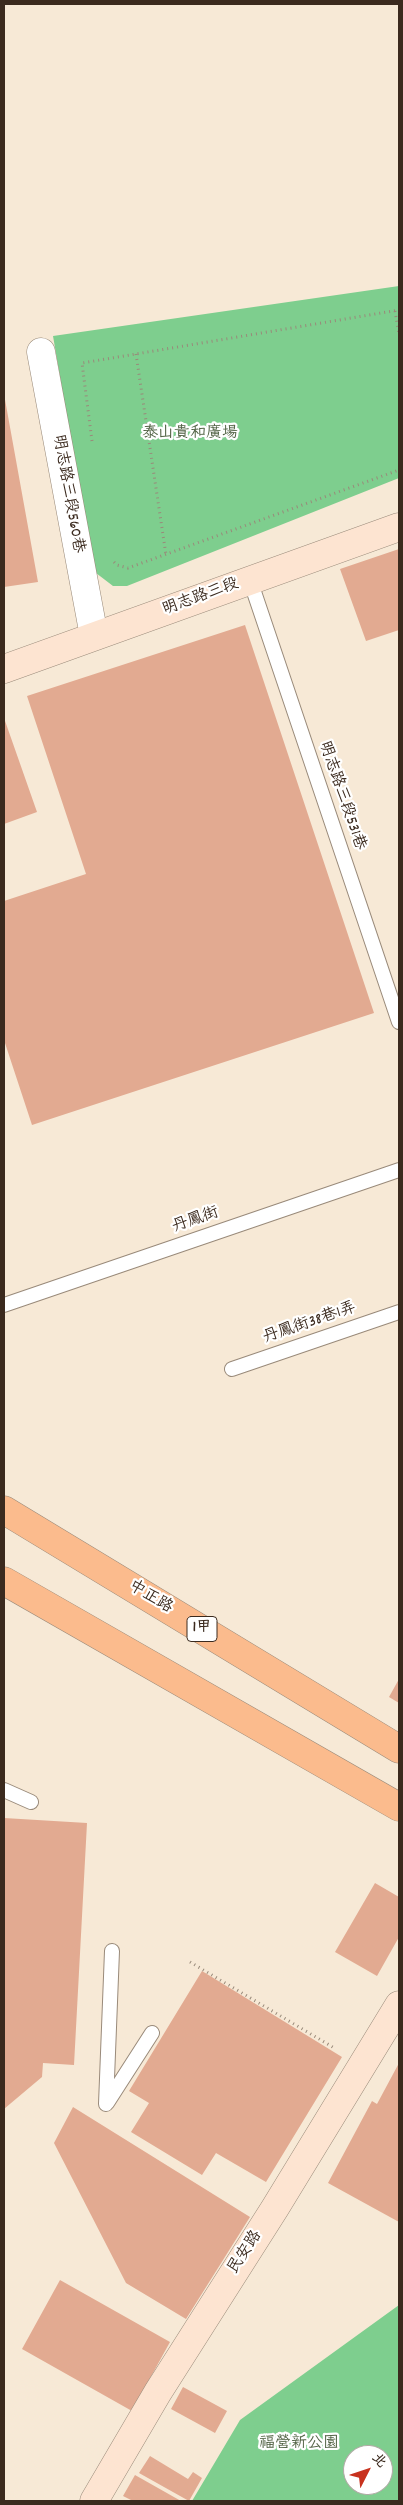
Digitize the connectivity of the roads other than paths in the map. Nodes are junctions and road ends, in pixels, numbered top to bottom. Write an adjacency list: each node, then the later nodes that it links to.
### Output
1 (41, 352): 4 (street, 明志路三段560巷)
2 (399, 528): 3 (street, 明志路三段)
3 (250, 580): 4 (street, 明志路三段); 6 (lane, 明志路三段531巷)
4 (94, 636): 5 (street, 明志路三段)
5 (4, 669)
6 (399, 1022)
7 (399, 1170): 8 (lane, 丹鳳街)
8 (4, 1305)
9 (399, 1312): 10 (lane, 丹鳳街38巷1弄)
10 (232, 1369)
11 (4, 1510): 13 (main road, 中正路 / 1甲)
12 (4, 1581): 16 (main road)
13 (399, 1749)
14 (4, 1790): 15 (lane)
15 (31, 1802)
16 (399, 1807)
17 (112, 1951): 19 (lane)
18 (399, 2005): 20 (street, 民安路)
19 (152, 2032)
20 (94, 2501)

